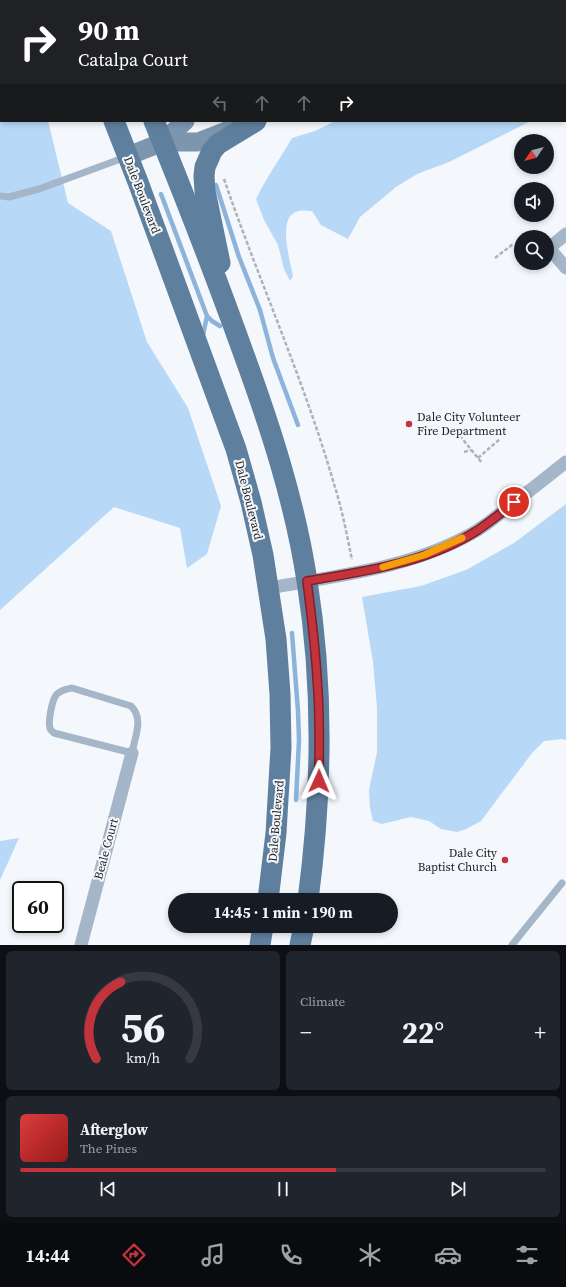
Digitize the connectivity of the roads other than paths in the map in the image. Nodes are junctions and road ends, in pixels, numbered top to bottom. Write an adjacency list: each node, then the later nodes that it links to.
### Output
1 (114, 122): 7 (main road, Dale Boulevard)
2 (154, 122): 6 (main road)
3 (184, 122): 6 (main road)
4 (248, 122): 6 (main road)
5 (254, 122): 11 (main road)
6 (163, 142): 7 (main road); 11 (main road)
7 (128, 156): 8 (lane); 14 (main road, Dale Boulevard)
8 (0, 196)
9 (566, 234): 10 (street)
10 (566, 268)
11 (230, 315): 13 (main road)
12 (566, 462): 13 (street)
13 (307, 581): 14 (street); 18 (main road)
14 (269, 588): 17 (main road, Dale Boulevard)
15 (132, 752): 15 (lane); 21 (street, Beale Court)
16 (562, 883): 24 (lane)
17 (269, 893)
18 (309, 893)
19 (262, 933): 22 (main road)
20 (303, 933): 23 (main road)
21 (81, 945)
22 (260, 945)
23 (300, 945)
24 (512, 945)

